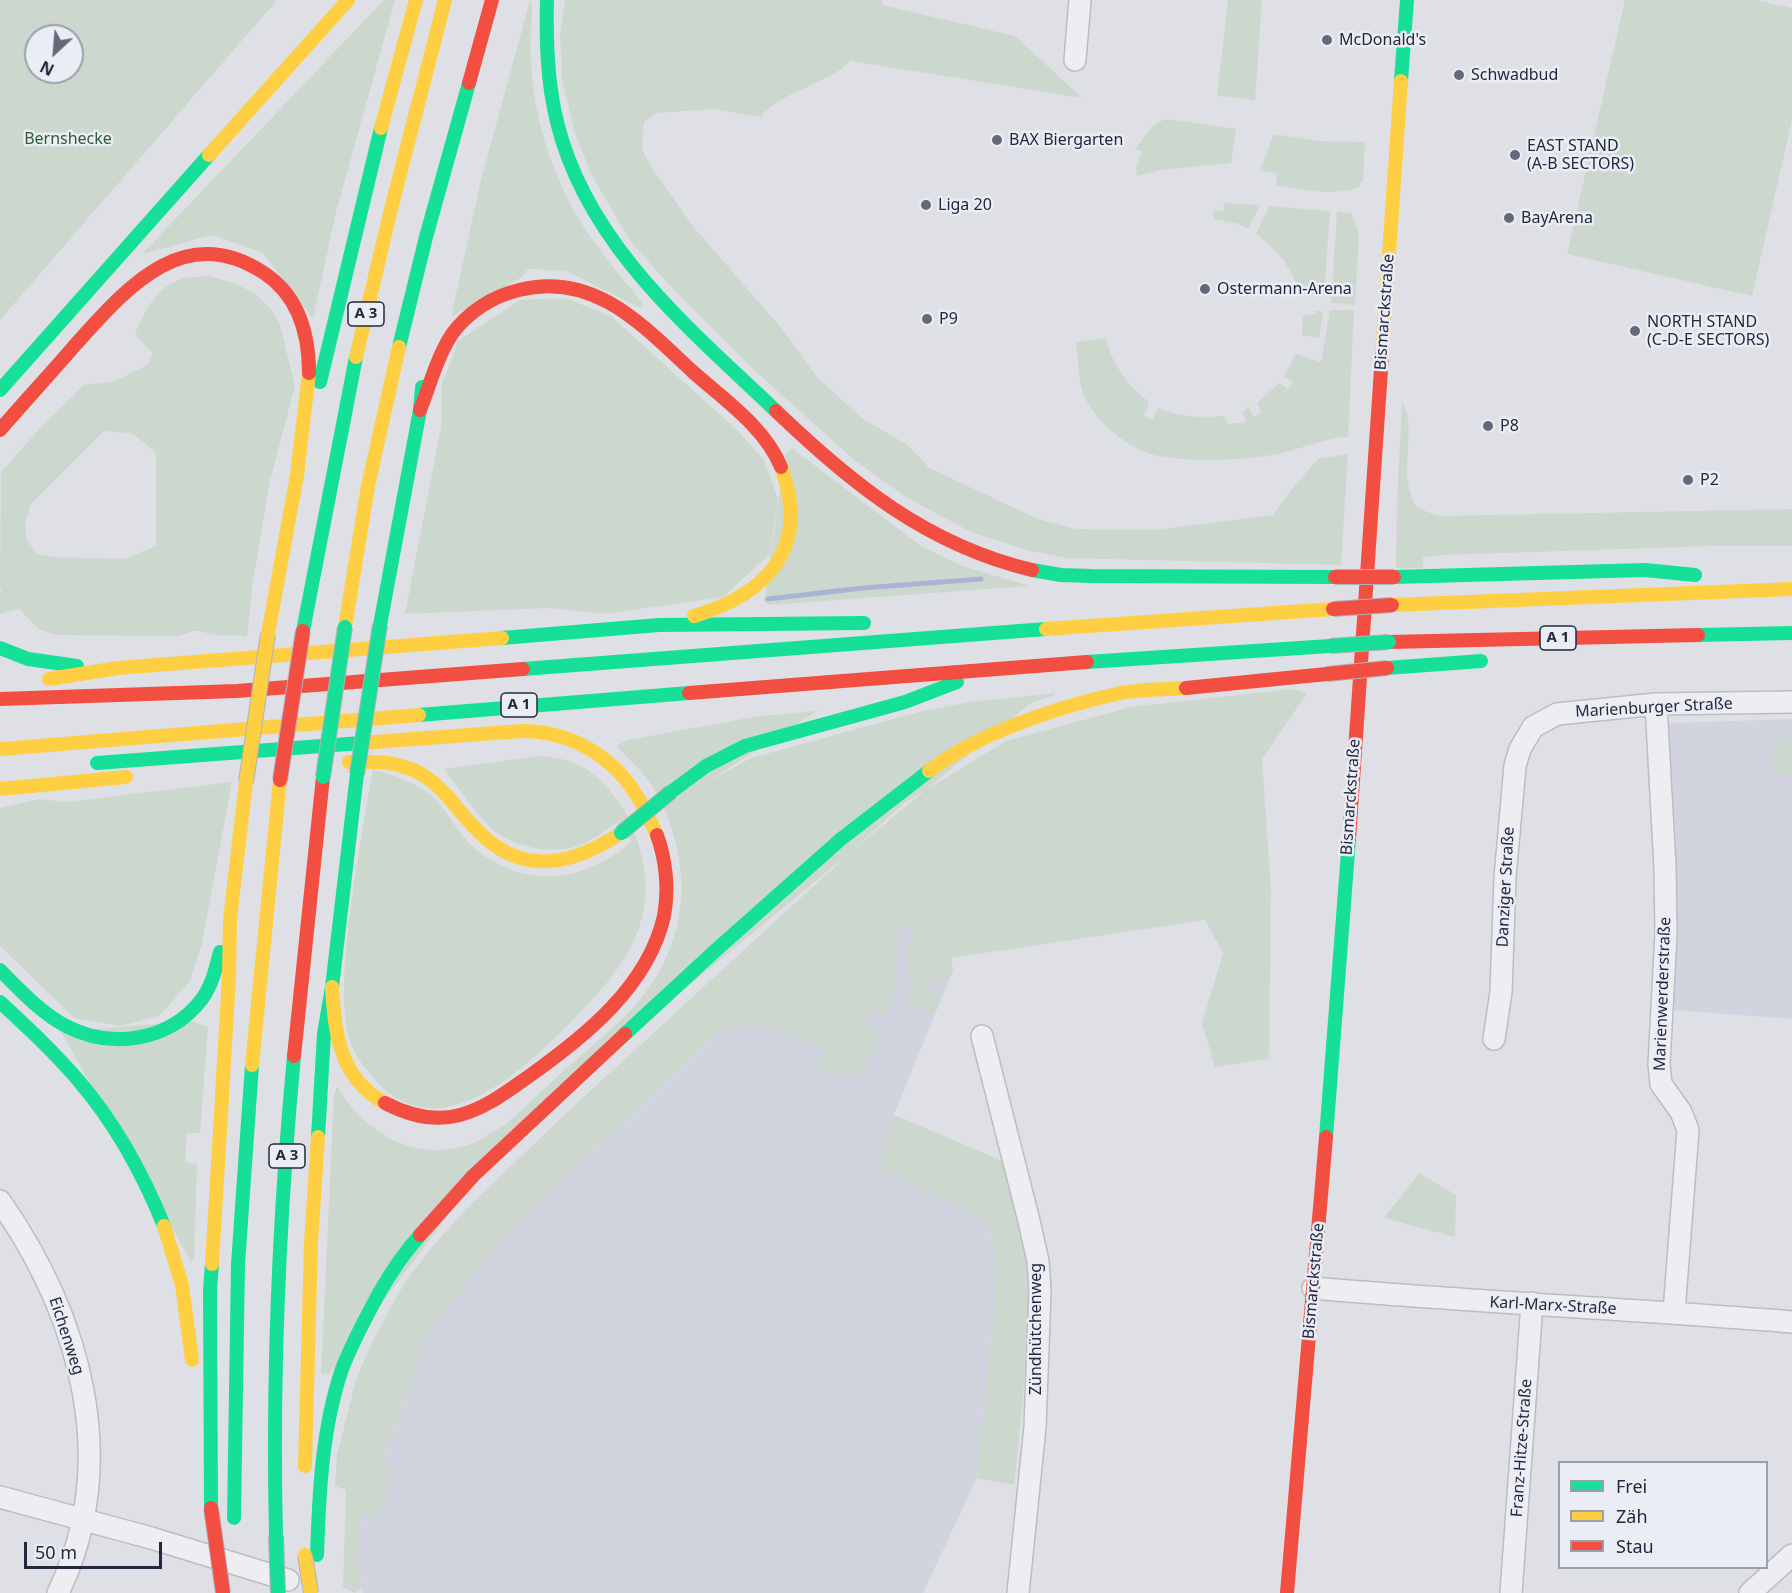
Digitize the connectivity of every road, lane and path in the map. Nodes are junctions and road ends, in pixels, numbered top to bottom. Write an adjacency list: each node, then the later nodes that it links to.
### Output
1 (348, 0): 12 (main road)
2 (416, 0): 15 (main road)
3 (445, 0): 57 (main road, A 3, bridge)
4 (492, 0): 9 (main road, A 3)
5 (547, 0): 16 (main road, bridge)
6 (1080, 0): 8 (street)
7 (1407, 0): 46 (main road, Bismarckstraße)
8 (1075, 60)
9 (426, 237): 10 (main road); 64 (main road, A 3, bridge)
10 (425, 293)
11 (424, 360): 13 (main road)
12 (0, 390)
13 (420, 410): 21 (main road); 41 (main road, bridge)
14 (0, 430): 15 (main road)
15 (300, 456): 39 (main road, bridge)
16 (1792, 584)
17 (1792, 589): 20 (main road, A 1, bridge)
18 (1053, 615): 20 (main road)
19 (877, 622): 21 (main road)
20 (1117, 623): 30 (main road, A 1)
21 (659, 625): 27 (main road)
22 (1727, 633): 23 (main road, A 1); 25 (main road); 28 (main road, A 1, bridge)
23 (1792, 633)
24 (0, 648): 27 (main road)
25 (1580, 652)
26 (1490, 660): 59 (main road, bridge)
27 (118, 668): 29 (main road)
28 (989, 668): 34 (main road, A 1); 36 (main road, bridge)
29 (33, 680)
30 (0, 699)
31 (1792, 702): 32 (street, Marienburger Straße)
32 (1656, 704): 33 (street, Marienburger Straße); 48 (street, Marienwerderstraße)
33 (1526, 738): 44 (street, Danziger Straße)
34 (0, 749)
35 (82, 764): 41 (main road)
36 (235, 769)
37 (140, 776): 38 (main road)
38 (0, 789)
39 (230, 919): 40 (main road); 54 (main road)
40 (0, 970)
41 (332, 987): 52 (main road)
42 (0, 1002): 50 (main road)
43 (982, 1036): 66 (street, Zündhütchenweg)
44 (1494, 1039)
45 (0, 1202): 56 (street, Eichenweg)
46 (1313, 1288): 47 (street, Karl-Marx-Straße); 67 (main road, Bismarckstraße)
47 (1532, 1303): 48 (street, Karl-Marx-Straße); 68 (street, Franz-Hitze-Straße)
48 (1674, 1312): 49 (street, Karl-Marx-Straße)
49 (1792, 1322)
50 (194, 1373)
51 (197, 1395): 54 (main road)
52 (305, 1476)
53 (0, 1497): 56 (street)
54 (211, 1508): 62 (main road, bridge)
55 (305, 1510): 59 (main road)
56 (84, 1520): 61 (street, Eichenweg); 65 (street)
57 (234, 1524)
58 (233, 1550): 63 (main road)
59 (311, 1555): 65 (main road, bridge)
60 (1792, 1555): 69 (street)
61 (58, 1593)
62 (223, 1593)
63 (232, 1593)
64 (278, 1593)
65 (314, 1593)
66 (1018, 1593)
67 (1287, 1593)
68 (1511, 1593)
69 (1750, 1593)

